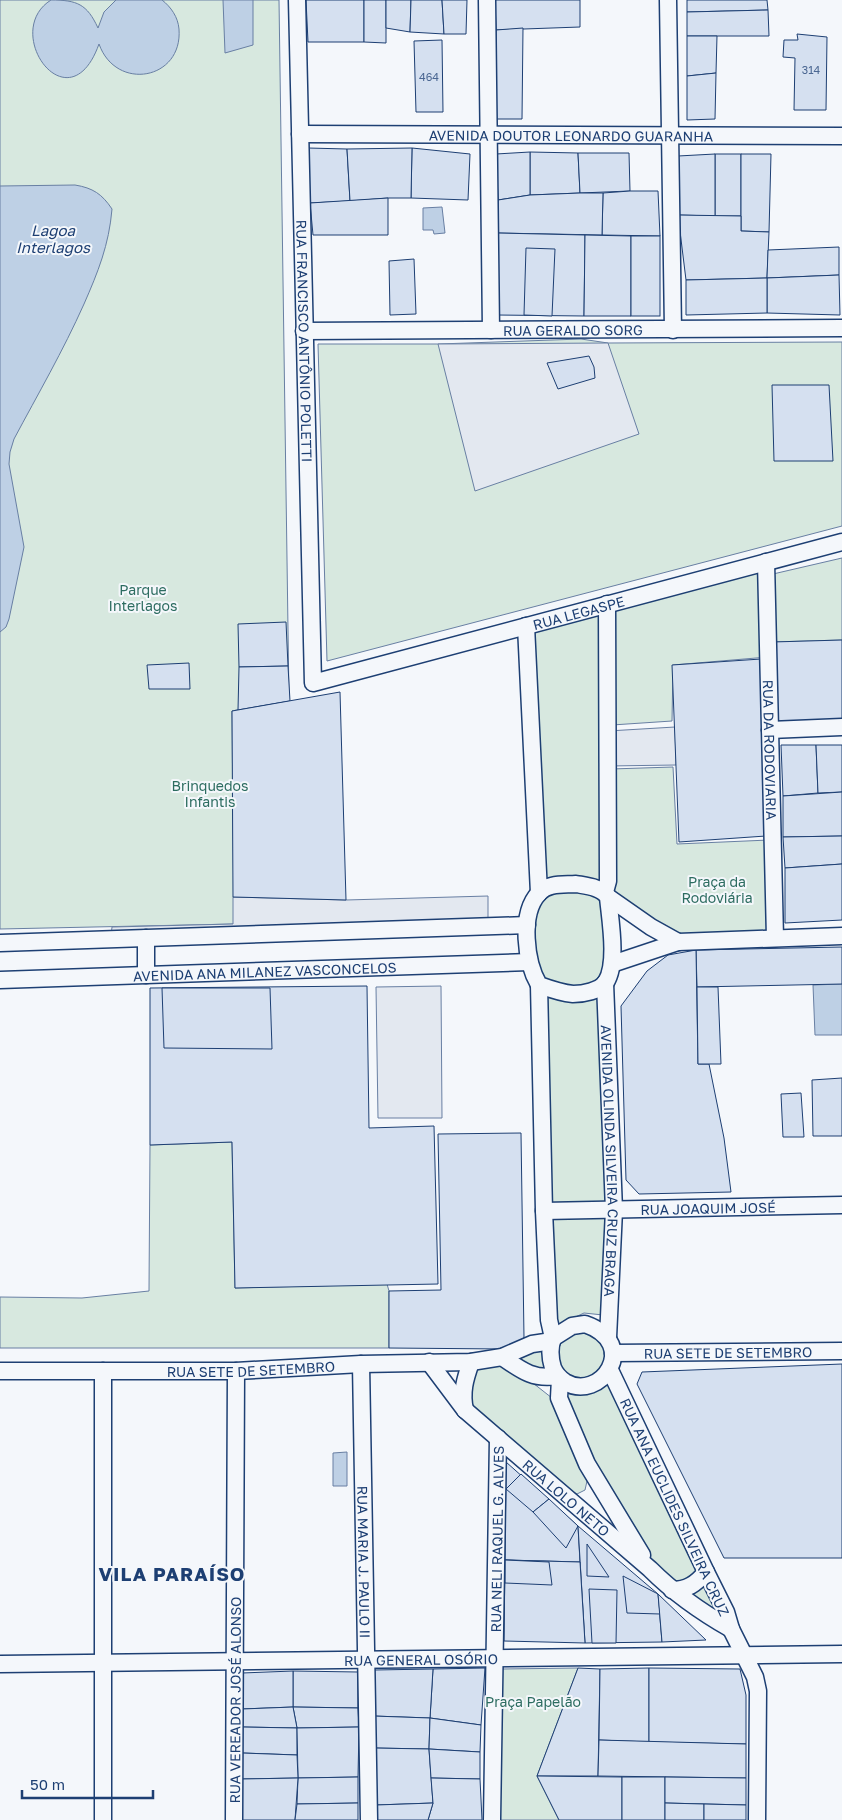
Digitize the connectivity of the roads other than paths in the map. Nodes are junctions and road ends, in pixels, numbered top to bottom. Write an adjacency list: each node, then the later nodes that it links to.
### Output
1 (297, 0): 4 (street, RUA FRANCISCO ANTÔNIO POLETTI)
2 (487, 0): 5 (street)
3 (668, 0): 6 (street)
4 (300, 134): 5 (street, AVENIDA DOUTOR LEONARDO GUARANHA); 11 (street, RUA FRANCISCO ANTÔNIO POLETTI)
5 (489, 134): 6 (street, AVENIDA DOUTOR LEONARDO GUARANHA); 9 (street)
6 (670, 135): 7 (street, AVENIDA DOUTOR LEONARDO GUARANHA); 10 (street)
7 (842, 136)
8 (842, 328): 10 (street, RUA GERALDO SORG)
9 (491, 330): 10 (street, RUA GERALDO SORG); 11 (street, RUA GERALDO SORG)
10 (673, 330)
11 (304, 331): 16 (street, RUA FRANCISCO ANTÔNIO POLETTI)
12 (842, 542): 13 (street, RUA LEGASPE)
13 (766, 562): 14 (street, RUA LEGASPE); 18 (street, RUA DA RODOVIARIA)
14 (606, 604): 15 (street, RUA LEGASPE); 20 (street)
15 (526, 626): 16 (street, RUA LEGASPE); 19 (street)
16 (313, 683)
17 (842, 727): 18 (street)
18 (770, 730): 24 (street, RUA DA RODOVIARIA)
19 (539, 893): 20 (street); 21 (street)
20 (607, 894): 25 (street); 28 (street)
21 (527, 925): 23 (street); 27 (street)
22 (842, 936): 24 (street)
23 (146, 938): 26 (street); 29 (street)
24 (775, 938): 25 (street)
25 (678, 942): 28 (street)
26 (0, 943)
27 (529, 962): 29 (street, AVENIDA ANA MILANEZ VASCONCELOS); 32 (street)
28 (612, 964): 31 (street)
29 (146, 975): 30 (street, AVENIDA ANA MILANEZ VASCONCELOS)
30 (0, 980)
31 (605, 983): 32 (street); 34 (street, AVENIDA OLINDA SILVEIRA CRUZ BRAGA)
32 (539, 985): 35 (street)
33 (842, 1205): 34 (street, RUA JOAQUIM JOSÉ)
34 (614, 1210): 35 (street, RUA JOAQUIM JOSÉ); 37 (street, AVENIDA OLINDA SILVEIRA CRUZ BRAGA)
35 (544, 1211): 36 (street)
36 (552, 1339): 37 (street); 39 (street, RUA SETE DE SETEMBRO); 47 (street)
37 (610, 1346): 38 (street, RUA SETE DE SETEMBRO); 43 (street)
38 (842, 1351)
39 (502, 1357): 41 (street, RUA SETE DE SETEMBRO); 47 (street)
40 (429, 1362): 41 (street, RUA SETE DE SETEMBRO); 42 (street, RUA SETE DE SETEMBRO); 48 (street, RUA LOLO NETO)
41 (471, 1362): 48 (street)
42 (360, 1364): 46 (street, RUA SETE DE SETEMBRO); 58 (street, RUA MARIA J. PAULO II)
43 (610, 1370): 47 (street); 51 (street, RUA ANA EUCLIDES SILVEIRA CRUZ)
44 (0, 1371): 45 (street, RUA SETE DE SETEMBRO)
45 (103, 1371): 46 (street, RUA SETE DE SETEMBRO); 60 (street)
46 (236, 1371): 59 (street, RUA VEREADOR JOSÉ ALONSO)
47 (558, 1377): 50 (street)
48 (465, 1410): 49 (street, RUA LOLO NETO)
49 (498, 1438): 50 (street, RUA LOLO NETO); 57 (street, RUA NELI RAQUEL G. ALVES)
50 (650, 1569): 52 (street, RUA LOLO NETO)
51 (706, 1572): 52 (street); 54 (street, RUA ANA EUCLIDES SILVEIRA CRUZ)
52 (672, 1590): 53 (street, RUA LOLO NETO)
53 (716, 1620): 54 (street, RUA ANA EUCLIDES SILVEIRA CRUZ)
54 (732, 1629): 56 (street)
55 (842, 1654): 56 (street, RUA GENERAL OSÓRIO)
56 (744, 1655): 57 (street, RUA GENERAL OSÓRIO); 66 (street)
57 (495, 1658): 58 (street, RUA GENERAL OSÓRIO); 65 (street, RUA NELI RAQUEL G. ALVES)
58 (367, 1660): 59 (street, RUA GENERAL OSÓRIO); 64 (street, RUA MARIA J. PAULO II)
59 (235, 1662): 60 (street, RUA GENERAL OSÓRIO); 63 (street, RUA VEREADOR JOSÉ ALONSO)
60 (103, 1663): 61 (street, RUA GENERAL OSÓRIO); 62 (street)
61 (0, 1664)
62 (103, 1820)
63 (234, 1820)
64 (369, 1820)
65 (492, 1820)
66 (757, 1820)

